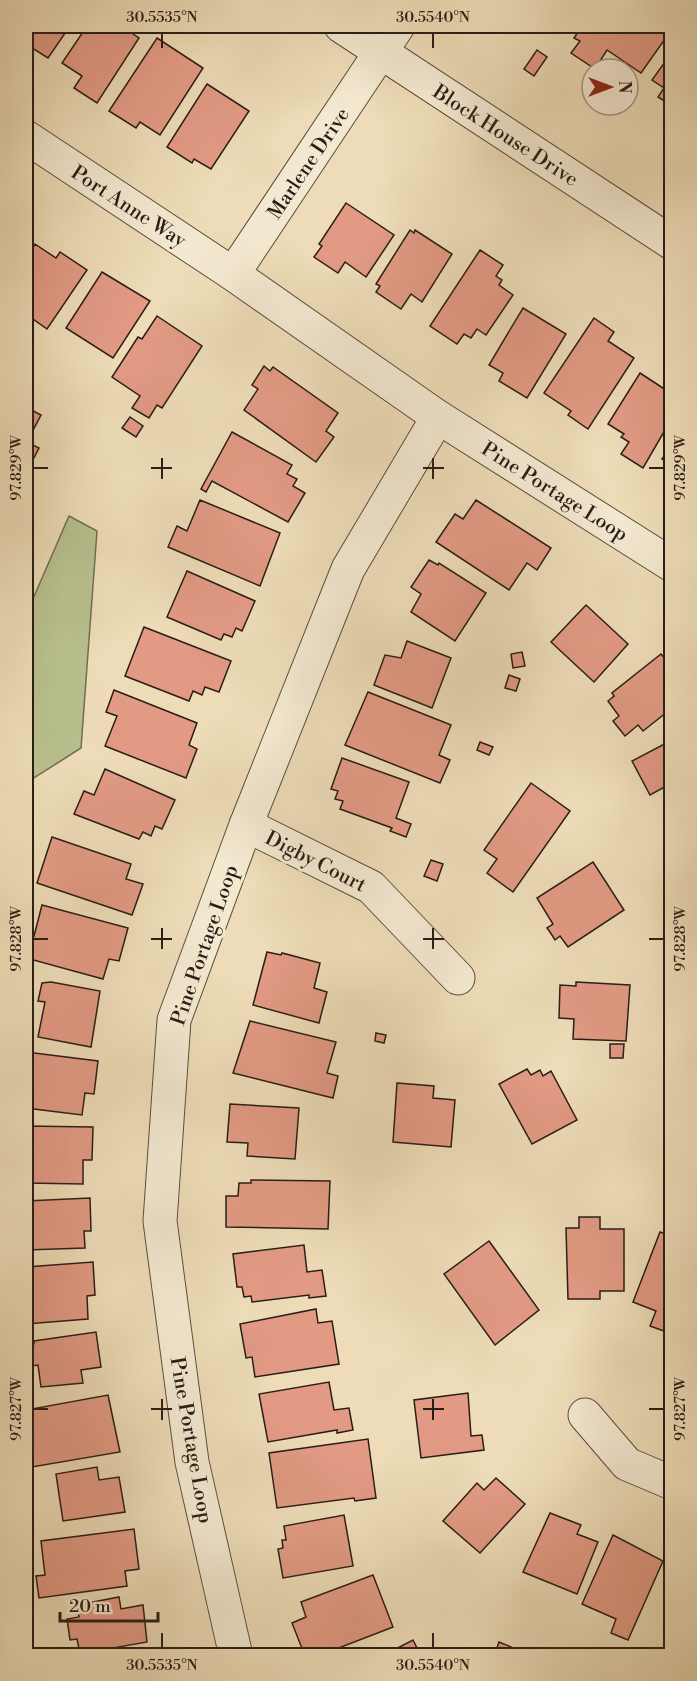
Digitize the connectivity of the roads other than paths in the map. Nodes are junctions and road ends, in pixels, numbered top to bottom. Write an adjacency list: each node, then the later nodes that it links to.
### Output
1 (341, 26): 2 (street, Block House Drive)
2 (390, 39): 4 (street, Block House Drive); 5 (street, Marlene Drive)
3 (30, 150): 5 (street, Port Anne Way)
4 (672, 243)
5 (233, 274): 6 (street, Pine Portage Loop)
6 (438, 417): 7 (street, Pine Portage Loop); 8 (street, Pine Portage Loop)
7 (672, 565)
8 (246, 825): 9 (street, Digby Court); 12 (street, Pine Portage Loop)
9 (458, 978)
10 (585, 1415): 11 (street)
11 (672, 1483)
12 (236, 1656)

